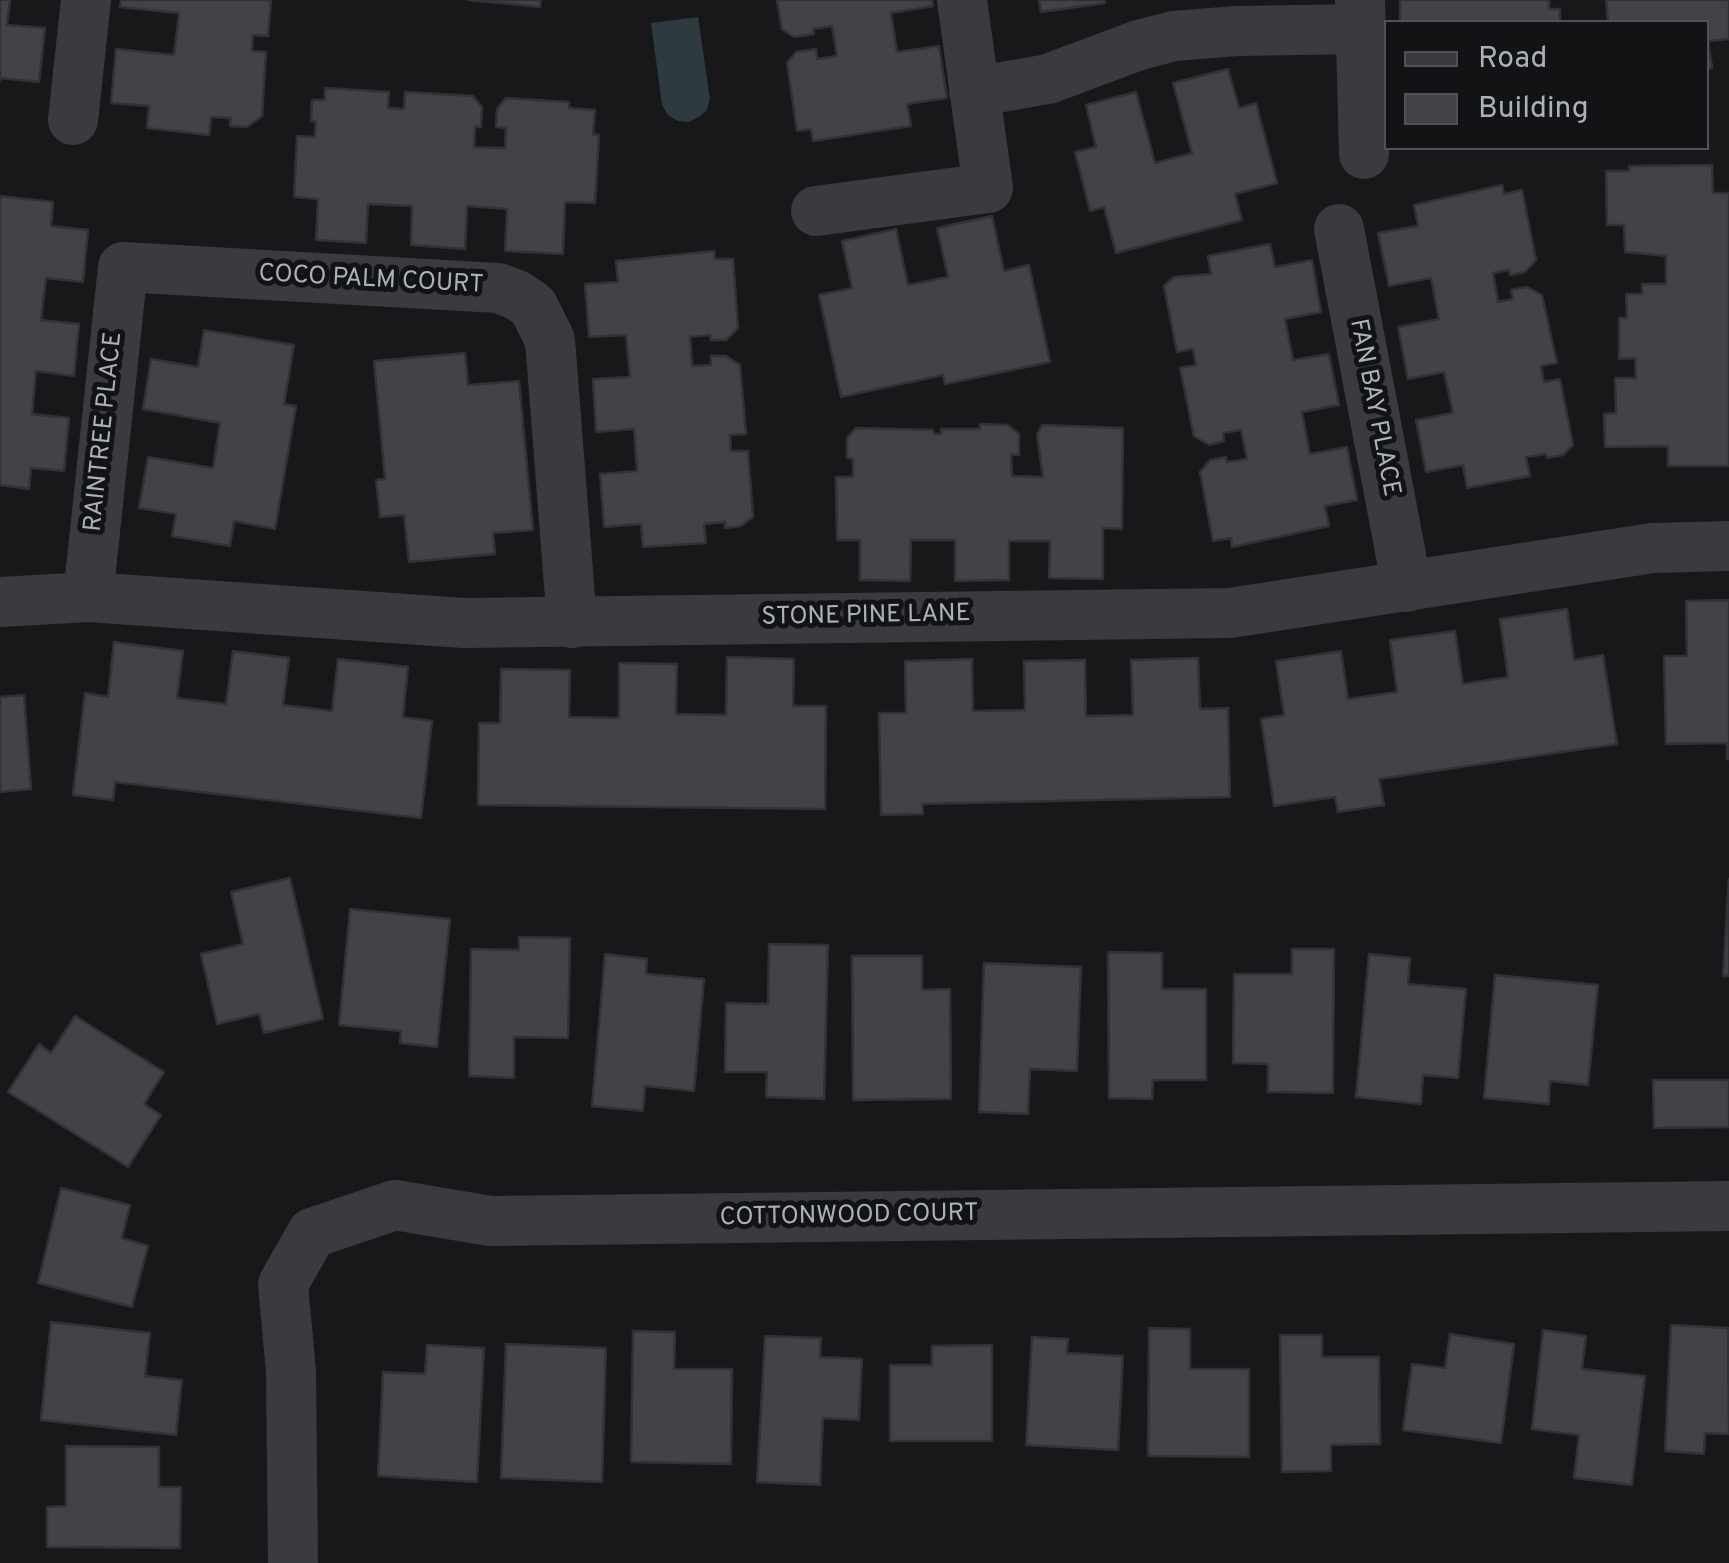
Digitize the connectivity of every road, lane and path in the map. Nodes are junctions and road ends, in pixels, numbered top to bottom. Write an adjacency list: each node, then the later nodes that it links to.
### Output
1 (86, 0): 5 (street)
2 (962, 0): 4 (street)
3 (1360, 15): 4 (street); 6 (street)
4 (974, 92): 7 (street)
5 (73, 120)
6 (1364, 154)
7 (816, 211)
8 (1339, 230): 11 (street, FAN BAY PLACE)
9 (123, 266): 12 (street, RAINTREE PLACE); 14 (street, COCO PALM COURT)
10 (1729, 546): 11 (street, STONE PINE LANE)
11 (1407, 587): 14 (street, STONE PINE LANE)
12 (88, 597): 13 (street, STONE PINE LANE); 14 (street, STONE PINE LANE)
13 (0, 602)
14 (572, 623)
15 (1729, 1206): 16 (street, COTTONWOOD COURT)
16 (292, 1563)

